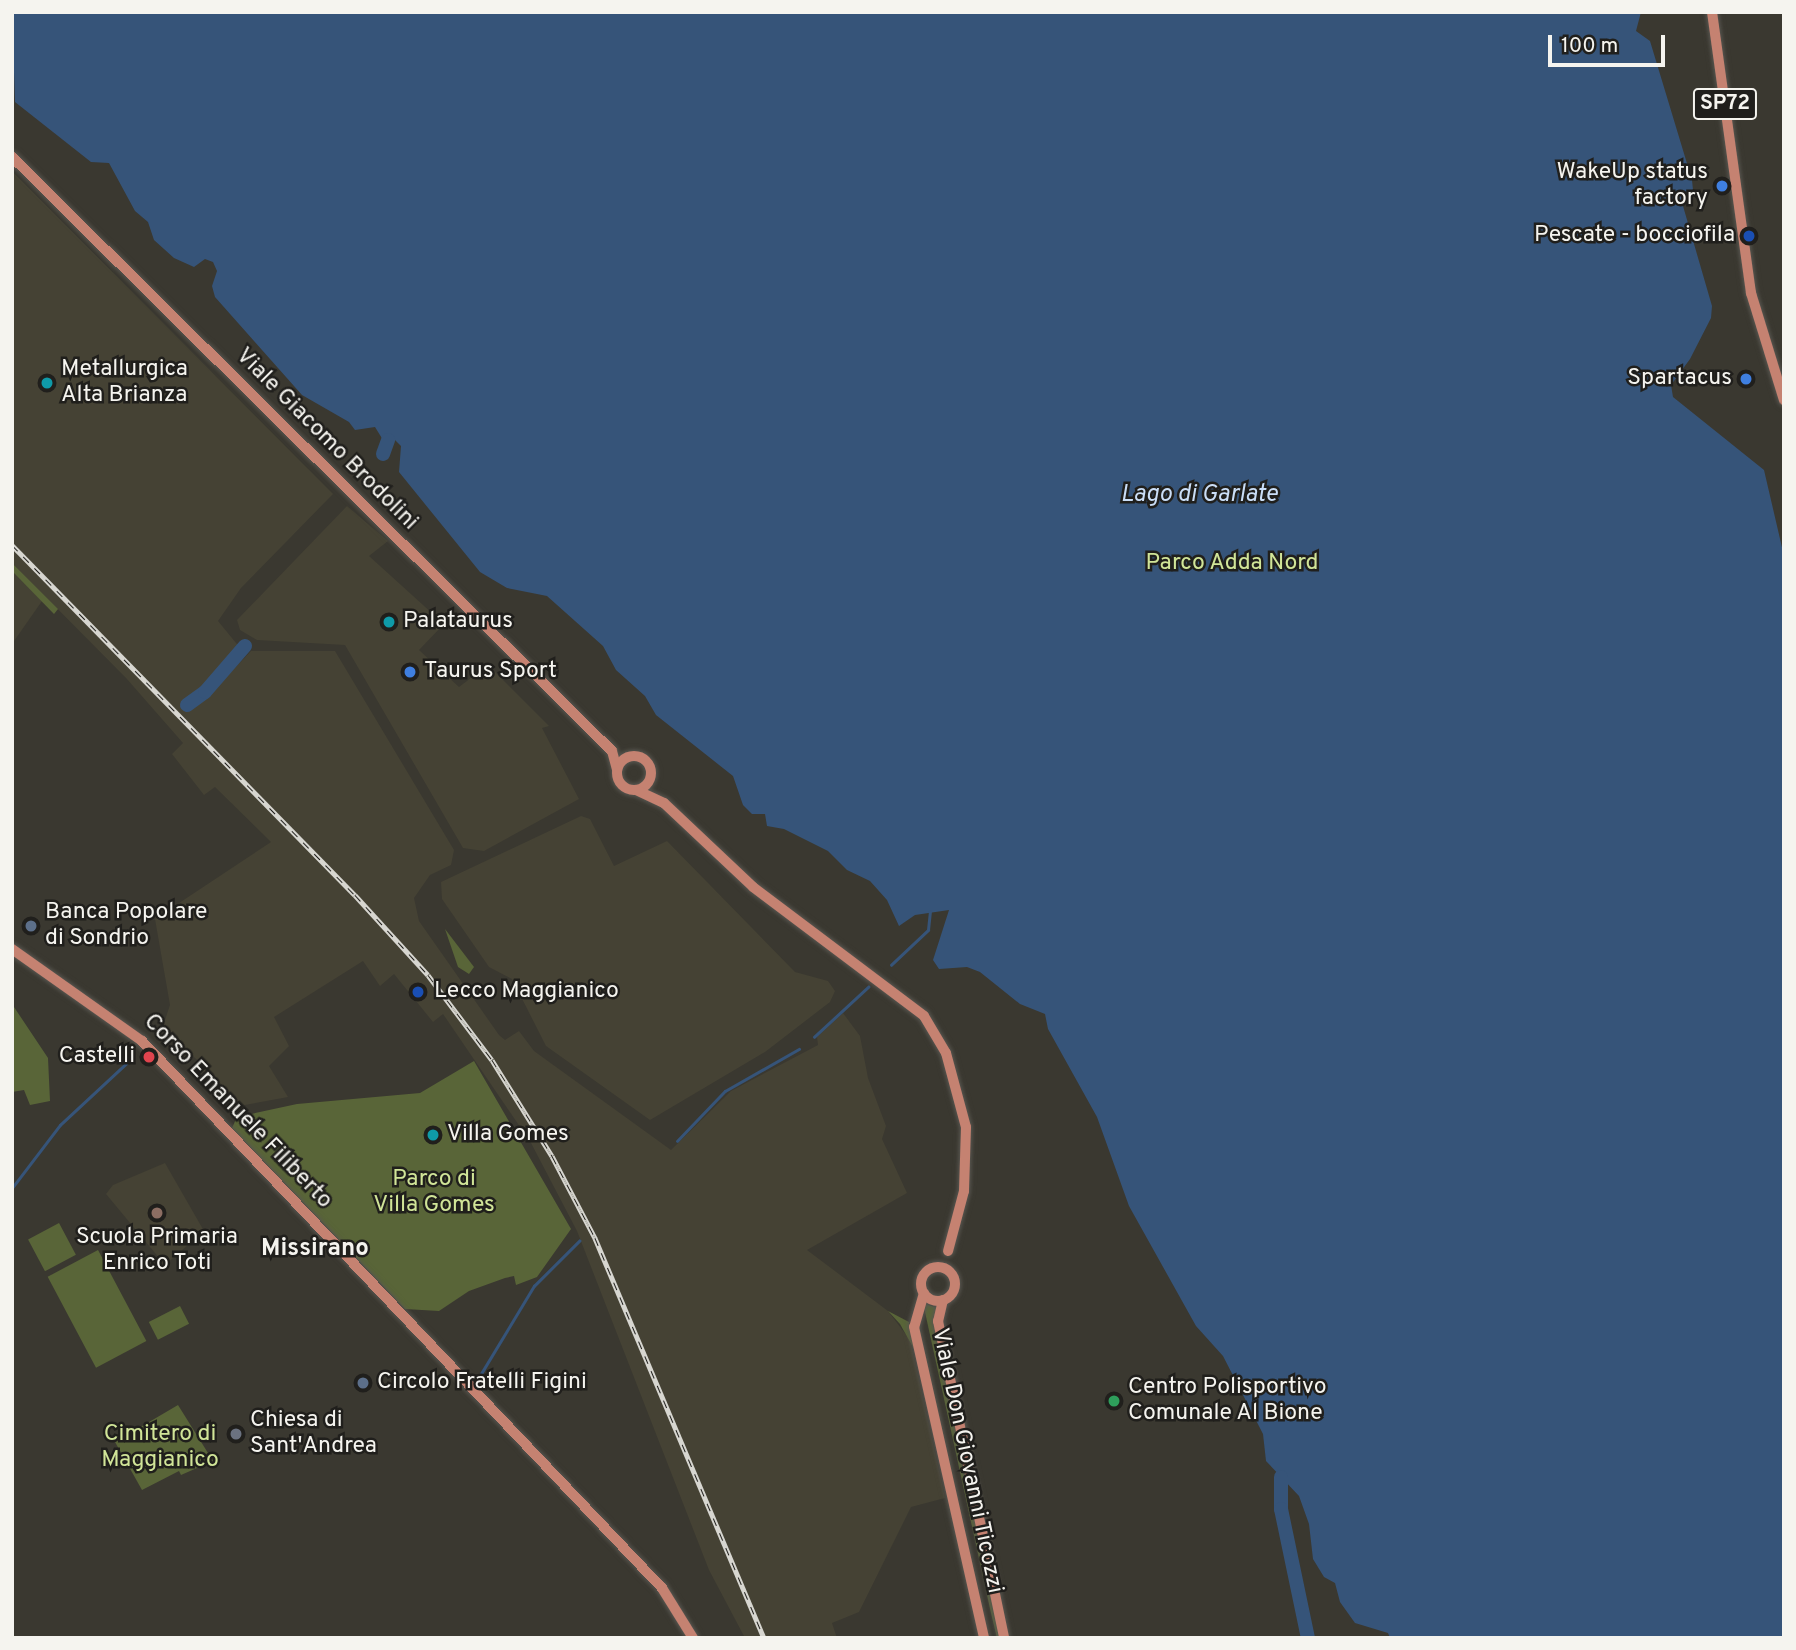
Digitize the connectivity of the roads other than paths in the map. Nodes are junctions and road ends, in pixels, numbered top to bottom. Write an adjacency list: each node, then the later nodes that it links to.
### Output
1 (1712, 12): 3 (main road, SP72)
2 (12, 157): 4 (main road, Viale Giacomo Brodolini)
3 (1784, 400)
4 (612, 751): 5 (main road); 6 (main road)
5 (632, 756): 6 (main road); 7 (main road)
6 (617, 770): 8 (main road)
7 (651, 775): 8 (main road); 9 (main road)
8 (636, 790): 9 (main road)
9 (664, 803): 11 (main road)
10 (12, 949): 16 (main road, Corso Emanuele Filiberto)
11 (948, 1251): 12 (main road); 13 (main road)
12 (932, 1269): 13 (main road); 14 (main road)
13 (953, 1278): 15 (main road)
14 (924, 1293): 15 (main road); 17 (main road, Viale Don Giovanni Ticozzi)
15 (943, 1300): 18 (main road, Viale Don Giovanni Ticozzi)
16 (693, 1638)
17 (984, 1638)
18 (1004, 1638)

